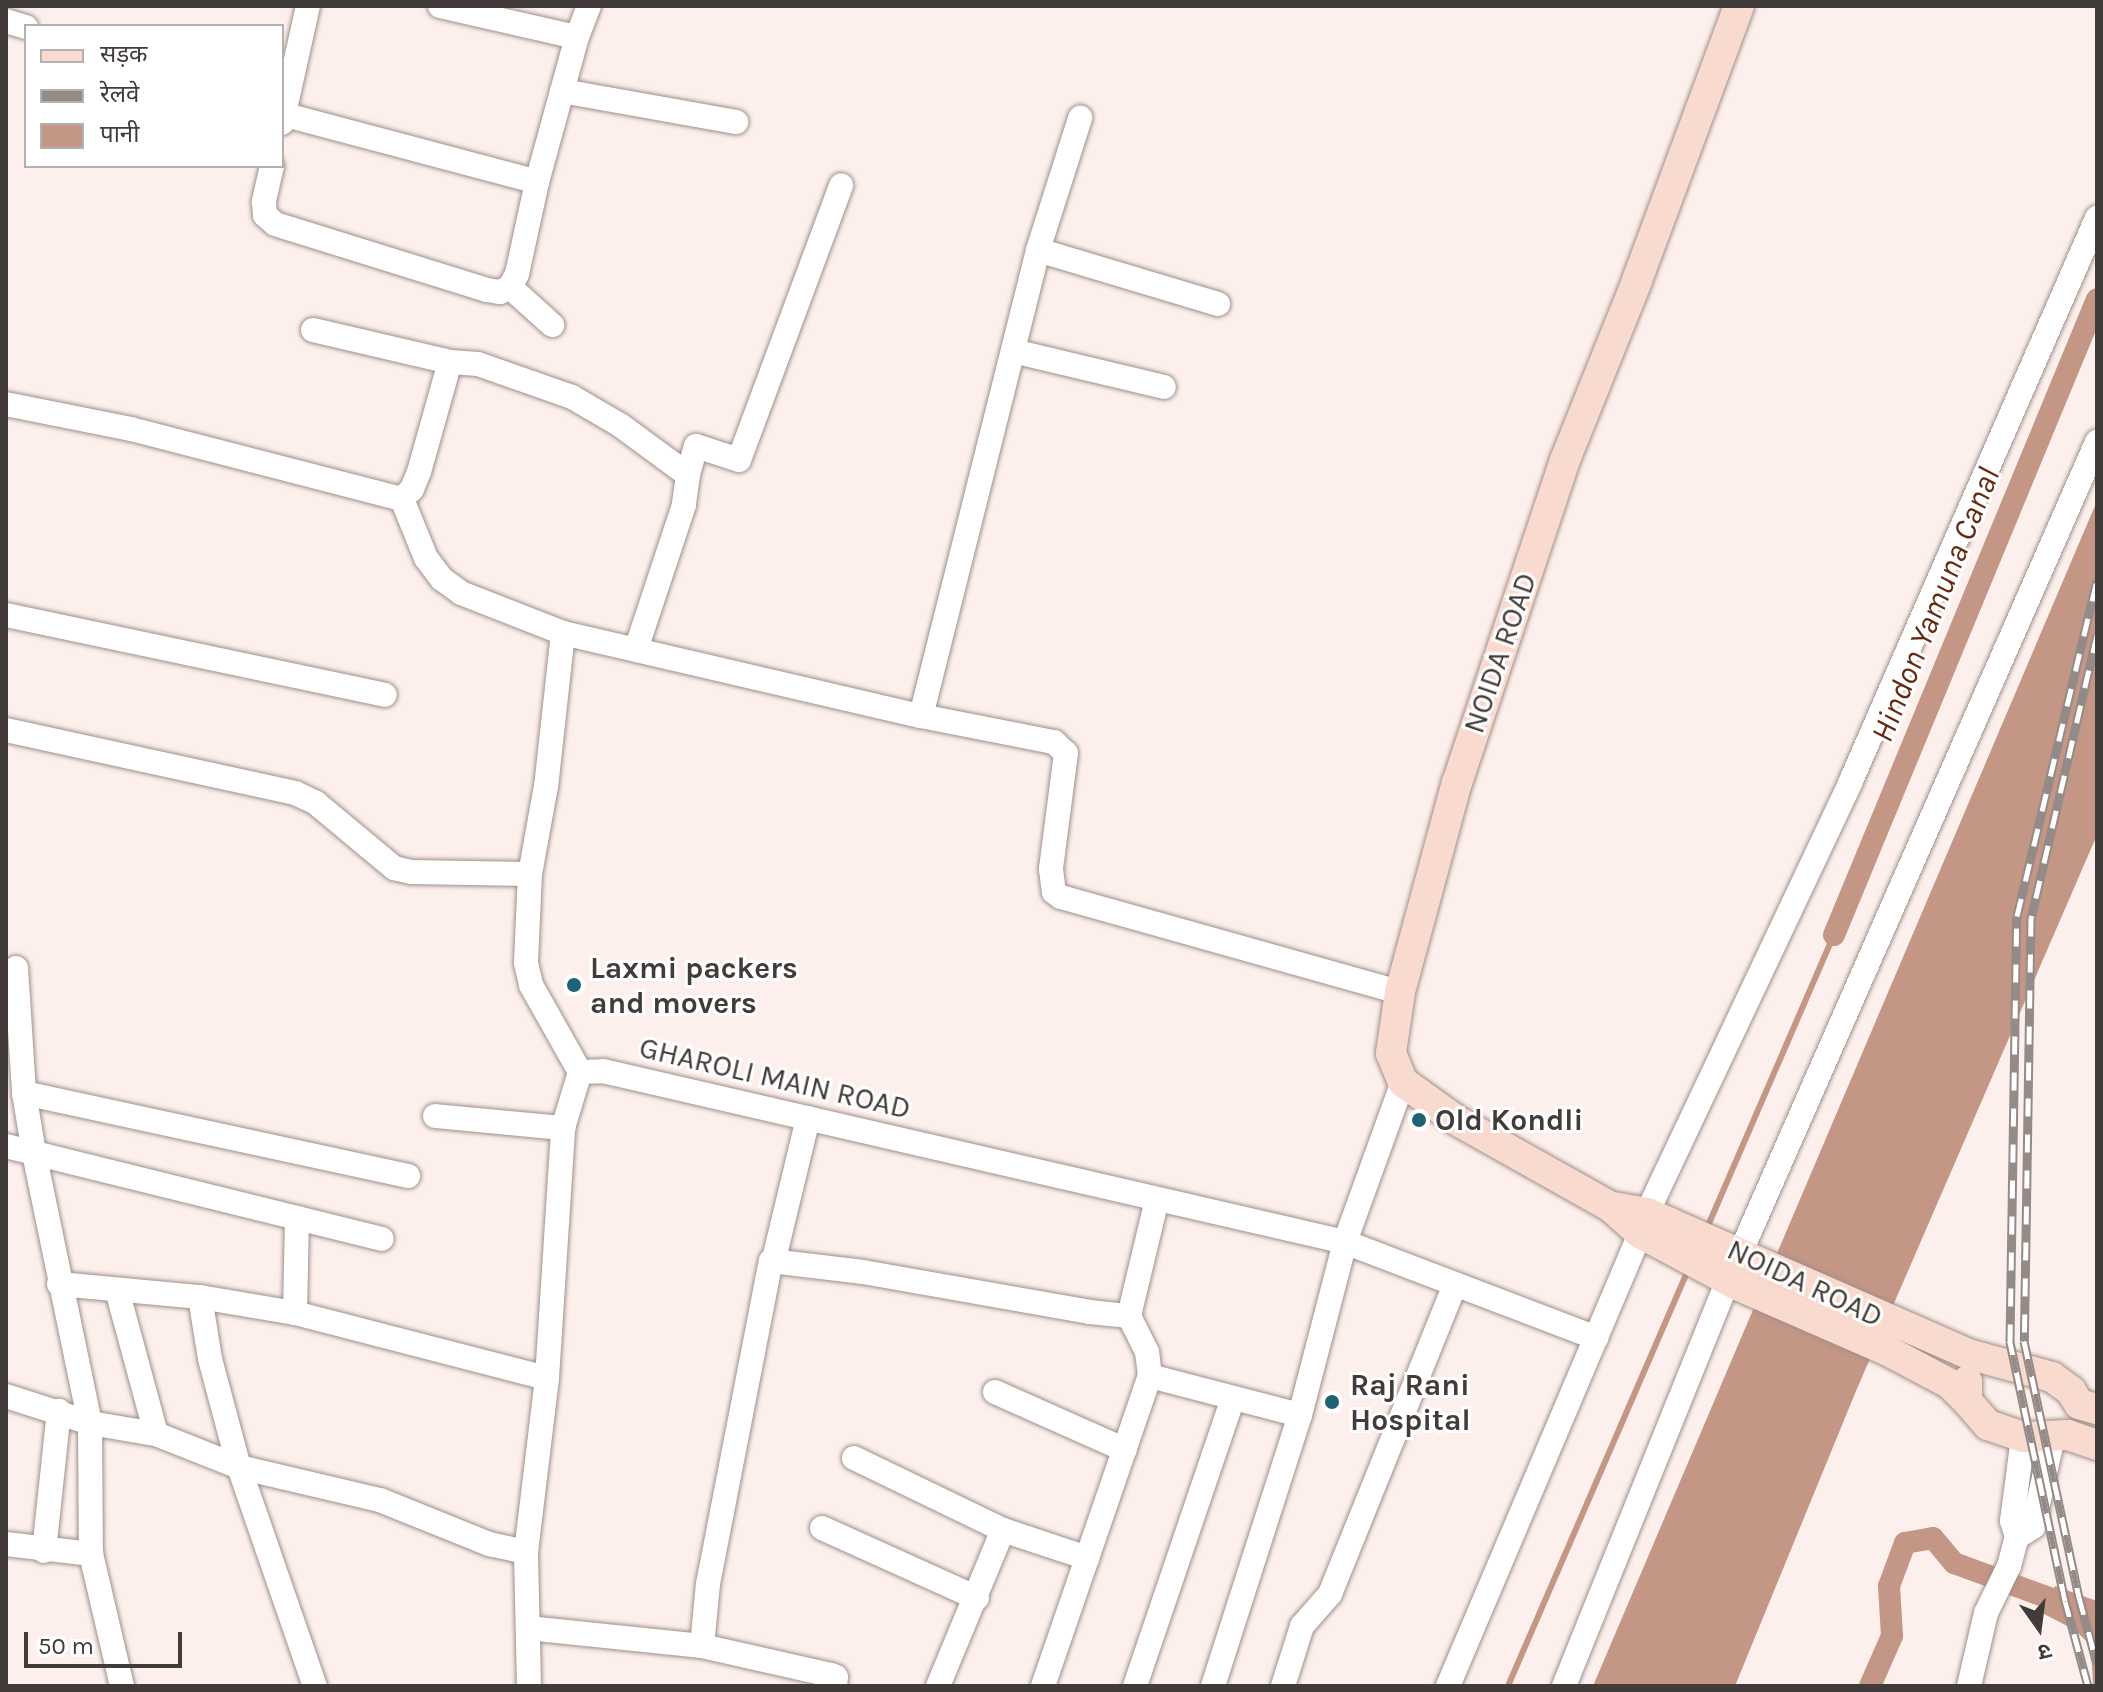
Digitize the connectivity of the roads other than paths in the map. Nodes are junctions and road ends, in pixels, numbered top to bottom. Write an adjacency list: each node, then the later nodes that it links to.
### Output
1 (308, 6): 7 (street)
2 (440, 6): 5 (street)
3 (589, 6): 5 (street)
4 (1739, 6): 35 (main road, NOIDA ROAD)
5 (577, 37): 6 (street)
6 (562, 91): 10 (street); 12 (street)
7 (284, 113)
8 (284, 117): 12 (street)
9 (1080, 118): 15 (street)
10 (736, 122)
11 (272, 168): 16 (street)
12 (537, 182): 16 (street)
13 (841, 185): 25 (street)
14 (2097, 218): 47 (street)
15 (1038, 250): 17 (street); 20 (street)
16 (510, 287): 18 (street)
17 (1218, 304)
18 (552, 325)
19 (313, 330): 21 (street)
20 (1013, 351): 22 (street); 31 (street)
21 (450, 362): 25 (street); 26 (street)
22 (1164, 387)
23 (6, 404): 26 (street)
24 (2097, 442): 51 (street)
25 (688, 475): 29 (street)
26 (402, 499): 28 (street)
27 (6, 615): 30 (street)
28 (563, 633): 29 (street); 33 (street)
29 (636, 649): 31 (street)
30 (385, 695)
31 (921, 716): 35 (street)
32 (6, 730): 33 (street)
33 (530, 874): 36 (street)
34 (16, 968): 38 (street)
35 (1400, 992): 37 (main road, NOIDA ROAD)
36 (580, 1072): 40 (street, GHAROLI MAIN ROAD); 41 (street)
37 (1403, 1082): 47 (main road, NOIDA ROAD); 49 (street)
38 (24, 1093): 43 (street); 44 (street)
39 (435, 1116): 41 (street)
40 (808, 1118): 45 (street, GHAROLI MAIN ROAD); 50 (street)
41 (563, 1128): 62 (street)
42 (6, 1146): 43 (street)
43 (34, 1153): 46 (street); 52 (street)
44 (408, 1176)
45 (1157, 1199): 49 (street, GHAROLI MAIN ROAD); 57 (street)
46 (297, 1218): 48 (street); 56 (street)
47 (1655, 1229): 51 (main road, NOIDA ROAD); 58 (street)
48 (382, 1239)
49 (1345, 1242): 53 (street, GHAROLI MAIN ROAD); 69 (street)
50 (774, 1259): 57 (street); 86 (street)
51 (1730, 1265): 59 (main road, NOIDA ROAD); 97 (street)
52 (59, 1284): 54 (street); 70 (street)
53 (1455, 1284): 58 (street, GHAROLI MAIN ROAD); 95 (street)
54 (117, 1290): 55 (street); 71 (street)
55 (200, 1297): 56 (street); 76 (street)
56 (295, 1313): 62 (street)
57 (1129, 1316): 61 (street)
58 (1596, 1338): 96 (street)
59 (1892, 1338): 60 (main road, NOIDA ROAD); 66 (main road, NOIDA ROAD)
60 (1999, 1362): 66 (main road); 67 (main road, NOIDA ROAD)
61 (1150, 1376): 65 (street); 74 (street)
62 (547, 1378): 81 (street)
63 (995, 1392): 74 (street)
64 (6, 1396): 68 (street)
65 (1233, 1398): 69 (street); 93 (street)
66 (1967, 1401): 72 (main road, NOIDA ROAD)
67 (2088, 1406): 72 (main road)
68 (59, 1411): 70 (street); 80 (street)
69 (1300, 1415): 94 (street)
70 (90, 1423): 71 (street); 82 (street)
71 (156, 1434): 76 (street)
72 (2048, 1437): 73 (main road, NOIDA ROAD); 98 (street)
73 (2097, 1445)
74 (1125, 1450): 83 (street)
75 (854, 1458): 78 (street)
76 (239, 1467): 81 (street); 88 (street)
77 (822, 1528): 84 (street)
78 (1003, 1530): 83 (street); 84 (street)
79 (6, 1544): 80 (street)
80 (44, 1551): 82 (street)
81 (526, 1552): 85 (street)
82 (91, 1554): 87 (street)
83 (1087, 1558): 92 (street)
84 (977, 1598): 91 (street)
85 (528, 1628): 86 (street); 89 (street)
86 (702, 1646): 90 (street)
87 (122, 1686)
88 (315, 1686)
89 (529, 1686)
90 (835, 1686)
91 (938, 1686)
92 (1043, 1686)
93 (1135, 1686)
94 (1213, 1686)
95 (1283, 1686)
96 (1448, 1686)
97 (1564, 1686)
98 (1969, 1686)

